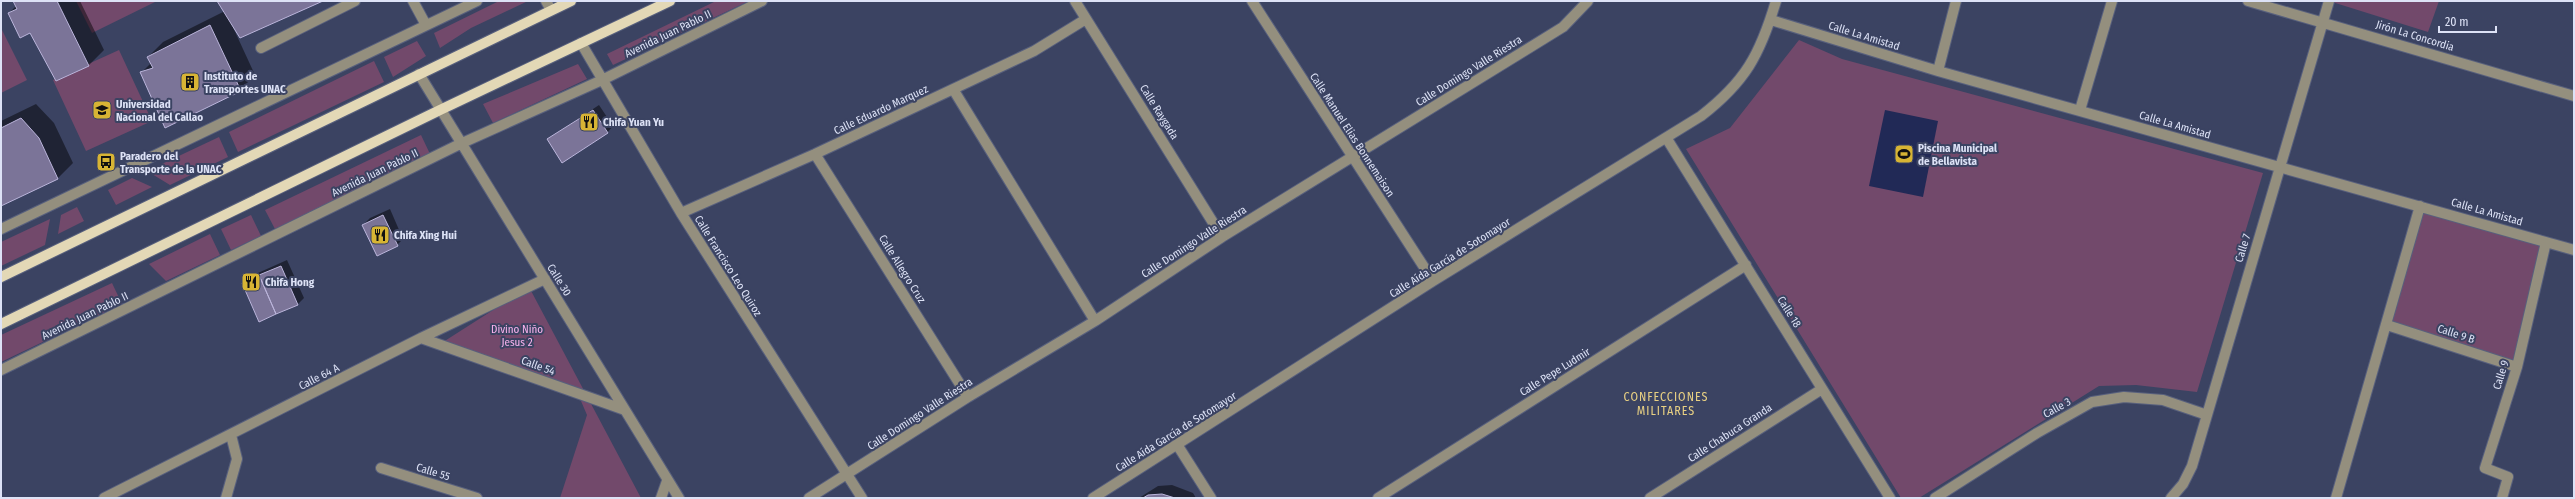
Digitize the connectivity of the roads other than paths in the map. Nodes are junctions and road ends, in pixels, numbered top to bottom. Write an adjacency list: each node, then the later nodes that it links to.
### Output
1 (355, 1): 22 (street)
2 (413, 1): 20 (street)
3 (477, 1): 20 (street)
4 (546, 1): 16 (street)
5 (571, 1): 16 (main road)
6 (670, 1): 21 (main road)
7 (762, 1): 25 (street, Avenida Juan Pablo II)
8 (1075, 1): 17 (street, Calle Raygada)
9 (1252, 1): 33 (street, Calle Manuel Elias Bonnemaison)
10 (1588, 1): 33 (street, Calle Domingo Valle Riestra)
11 (1776, 1): 18 (street, Calle Aída García de Sotomayor)
12 (1956, 1): 23 (street)
13 (2112, 1): 29 (street)
14 (2248, 1): 19 (street, Jirón La Concordia)
15 (2329, 1): 19 (street, Calle 7)
16 (551, 10): 24 (main road)
17 (1086, 19): 26 (street, Calle Eduardo Marquez); 38 (street, Calle Raygada)
18 (1771, 20): 23 (street, Calle La Amistad); 30 (street, Calle Aída García de Sotomayor)
19 (2324, 22): 27 (street, Jirón La Concordia); 34 (street, Calle 7)
20 (426, 25): 37 (street)
21 (580, 43): 25 (street, Calle Francisco Leo Quiroz); 28 (main road)
22 (261, 48)
23 (1938, 71): 29 (street, Calle La Amistad)
24 (419, 74): 28 (street, Calle 30); 42 (main road)
25 (602, 80): 31 (street, Avenida Juan Pablo II); 36 (street, Calle Francisco Leo Quiroz)
26 (953, 89): 32 (street, Calle Eduardo Marquez); 45 (street)
27 (2574, 96)
28 (440, 110): 31 (street, Calle 30); 46 (main road)
29 (2080, 110): 34 (street, Calle La Amistad)
30 (1668, 139): 41 (street, Calle 18); 44 (street, Calle Aída García de Sotomayor)
31 (460, 144): 43 (street, Calle 30); 50 (street, Avenida Juan Pablo II)
32 (815, 154): 36 (street, Calle Eduardo Marquez); 52 (street, Calle Allegro Cruz)
33 (1351, 158): 38 (street, Calle Domingo Valle Riestra); 44 (street, Calle Manuel Elias Bonnemaison)
34 (2280, 167): 35 (street, Calle La Amistad); 54 (street, Calle 7)
35 (2420, 206): 39 (street, Calle La Amistad); 47 (street)
36 (681, 213): 58 (street, Calle Francisco Leo Quiroz)
37 (1, 229)
38 (1222, 237): 45 (street, Calle Domingo Valle Riestra)
39 (2546, 242): 40 (street, Calle La Amistad); 49 (street, Calle 9)
40 (2574, 250)
41 (1746, 265): 51 (street, Calle 18); 69 (street, Calle Pepe Ludmir)
42 (1, 277)
43 (545, 279): 48 (street, Calle 64 A); 53 (street, Calle 30)
44 (1433, 281): 56 (street, Calle Aída García de Sotomayor)
45 (1095, 321): 52 (street, Calle Domingo Valle Riestra)
46 (1, 324)
47 (2387, 325): 49 (street, Calle 9 B); 74 (street)
48 (421, 338): 53 (street, Calle 54); 55 (street, Calle 64 A)
49 (2517, 367): 75 (street, Calle 9)
50 (1, 370)
51 (1822, 389): 70 (street, Calle Chabuca Granda); 71 (street, Calle 18)
52 (968, 397): 58 (street, Calle Domingo Valle Riestra)
53 (625, 410): 59 (street, Calle 30)
54 (2207, 415): 72 (street, Calle 3); 73 (street, Calle 7)
55 (231, 435): 60 (street, Calle 64 A); 61 (street)
56 (1178, 446): 67 (street, Calle Aída García de Sotomayor); 68 (street)
57 (381, 468): 62 (street, Calle 55)
58 (847, 475): 65 (street, Calle Domingo Valle Riestra); 66 (street, Calle Francisco Leo Quiroz)
59 (667, 481): 63 (street); 64 (street, Calle 30)
60 (104, 498)
61 (226, 498)
62 (477, 498)
63 (661, 498)
64 (678, 498)
65 (809, 498)
66 (862, 498)
67 (1093, 498)
68 (1211, 498)
69 (1378, 498)
70 (1650, 498)
71 (1890, 498)
72 (1935, 498)
73 (2171, 498)
74 (2336, 498)
75 (2502, 498)

